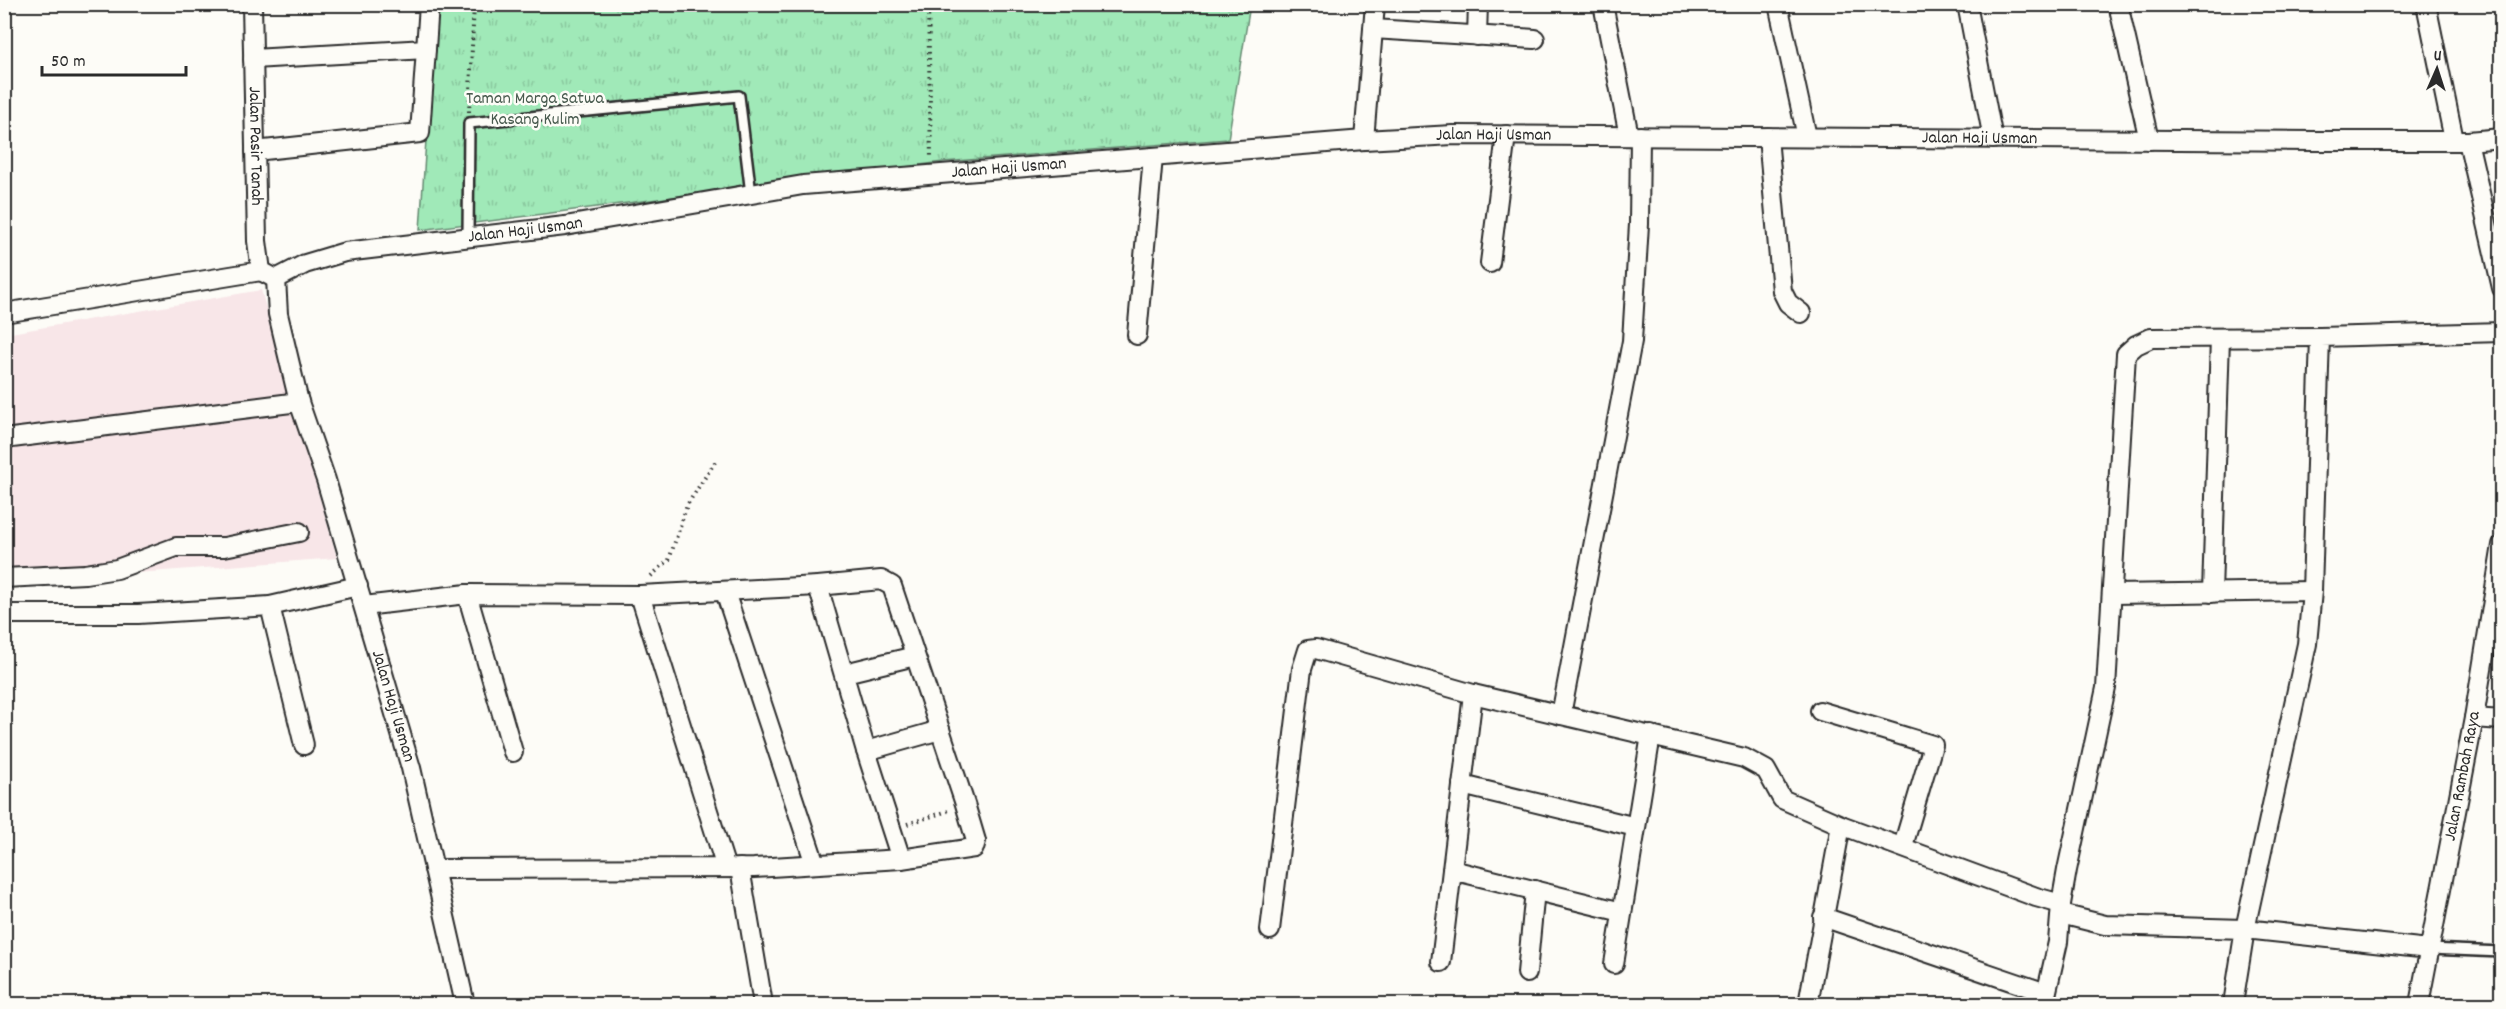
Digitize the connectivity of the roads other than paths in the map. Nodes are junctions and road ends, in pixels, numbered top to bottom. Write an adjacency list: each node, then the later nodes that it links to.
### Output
1 (252, 4): 14 (street, Jalan Pasir Tanah)
2 (429, 4): 13 (street)
3 (1375, 4): 10 (street)
4 (1478, 4): 11 (street)
5 (1603, 4): 16 (street)
6 (1778, 4): 18 (street)
7 (1967, 4): 20 (street)
8 (2118, 4): 22 (street)
9 (2426, 4): 23 (street)
10 (1373, 29): 11 (street); 21 (street)
11 (1477, 36): 12 (street)
12 (1535, 39)
13 (426, 49): 14 (street); 24 (street)
14 (253, 59): 24 (street, Jalan Pasir Tanah)
15 (1506, 135): 16 (street, Jalan Haji Usman); 21 (street, Jalan Haji Usman); 28 (street)
16 (1634, 136): 17 (street, Jalan Haji Usman); 57 (street)
17 (1768, 137): 18 (street, Jalan Haji Usman); 31 (street)
18 (1807, 137): 20 (street, Jalan Haji Usman)
19 (2502, 138): 23 (street, Jalan Haji Usman)
20 (1993, 139): 22 (street, Jalan Haji Usman)
21 (1364, 140): 25 (street, Jalan Haji Usman)
22 (2149, 140): 23 (street, Jalan Haji Usman)
23 (2461, 141): 30 (street)
24 (255, 152): 29 (street, Jalan Pasir Tanah)
25 (1153, 157): 26 (street, Jalan Haji Usman); 34 (street)
26 (751, 194): 27 (street, Jalan Haji Usman); 27 (lane)
27 (468, 236): 29 (street, Jalan Haji Usman)
28 (1490, 263)
29 (268, 275): 32 (street); 37 (street, Jalan Haji Usman)
30 (2502, 288)
31 (1801, 313)
32 (4, 314)
33 (2502, 332): 35 (street)
34 (1137, 335)
35 (2320, 337): 36 (street); 44 (street)
36 (2220, 338): 46 (street); 48 (street)
37 (299, 402): 38 (street); 42 (street, Jalan Haji Usman)
38 (4, 439)
39 (299, 532): 41 (street)
40 (2502, 545): 58 (street, Jalan Rambah Raya)
41 (4, 578)
42 (358, 586): 50 (street); 51 (street, Jalan Haji Usman)
43 (818, 586): 45 (street); 53 (street); 54 (street)
44 (2312, 591): 46 (street); 78 (street)
45 (725, 592): 49 (street); 70 (street)
46 (2212, 593): 48 (street)
47 (467, 594): 49 (street); 51 (street); 64 (street)
48 (2112, 594): 75 (street)
49 (635, 595): 71 (street)
50 (270, 606): 52 (street); 62 (street)
51 (363, 606): 72 (street, Jalan Haji Usman)
52 (4, 614)
53 (915, 656): 54 (street); 60 (street)
54 (845, 673): 63 (street)
55 (1473, 694): 57 (street); 65 (street); 79 (street)
56 (1820, 711): 68 (street)
57 (1561, 715): 61 (street)
58 (2474, 718): 59 (street); 80 (street, Jalan Rambah Raya)
59 (2502, 720)
60 (940, 730): 63 (street); 69 (street)
61 (1651, 735): 66 (street); 67 (street)
62 (304, 745)
63 (866, 751): 69 (street)
64 (513, 752)
65 (1462, 785): 67 (street); 73 (street)
66 (1841, 825): 68 (street); 77 (street)
67 (1636, 828): 76 (street)
68 (1903, 846): 75 (street)
69 (901, 859): 70 (street)
70 (815, 864): 71 (street)
71 (733, 868): 72 (street); 87 (street)
72 (434, 869): 86 (street, Jalan Haji Usman)
73 (1452, 870): 74 (street); 82 (street)
74 (1535, 890): 76 (street); 84 (street)
75 (2061, 909): 78 (street); 85 (street)
76 (1622, 912): 83 (street)
77 (1823, 917): 85 (street); 88 (street)
78 (2245, 929): 80 (street); 89 (street)
79 (1270, 930)
80 (2429, 949): 81 (lane); 90 (street, Jalan Rambah Raya)
81 (2502, 952)
82 (1441, 962)
83 (1614, 964)
84 (1527, 973)
85 (2045, 999)
86 (465, 1005)
87 (762, 1005)
88 (1809, 1005)
89 (2233, 1005)
90 (2419, 1005)

